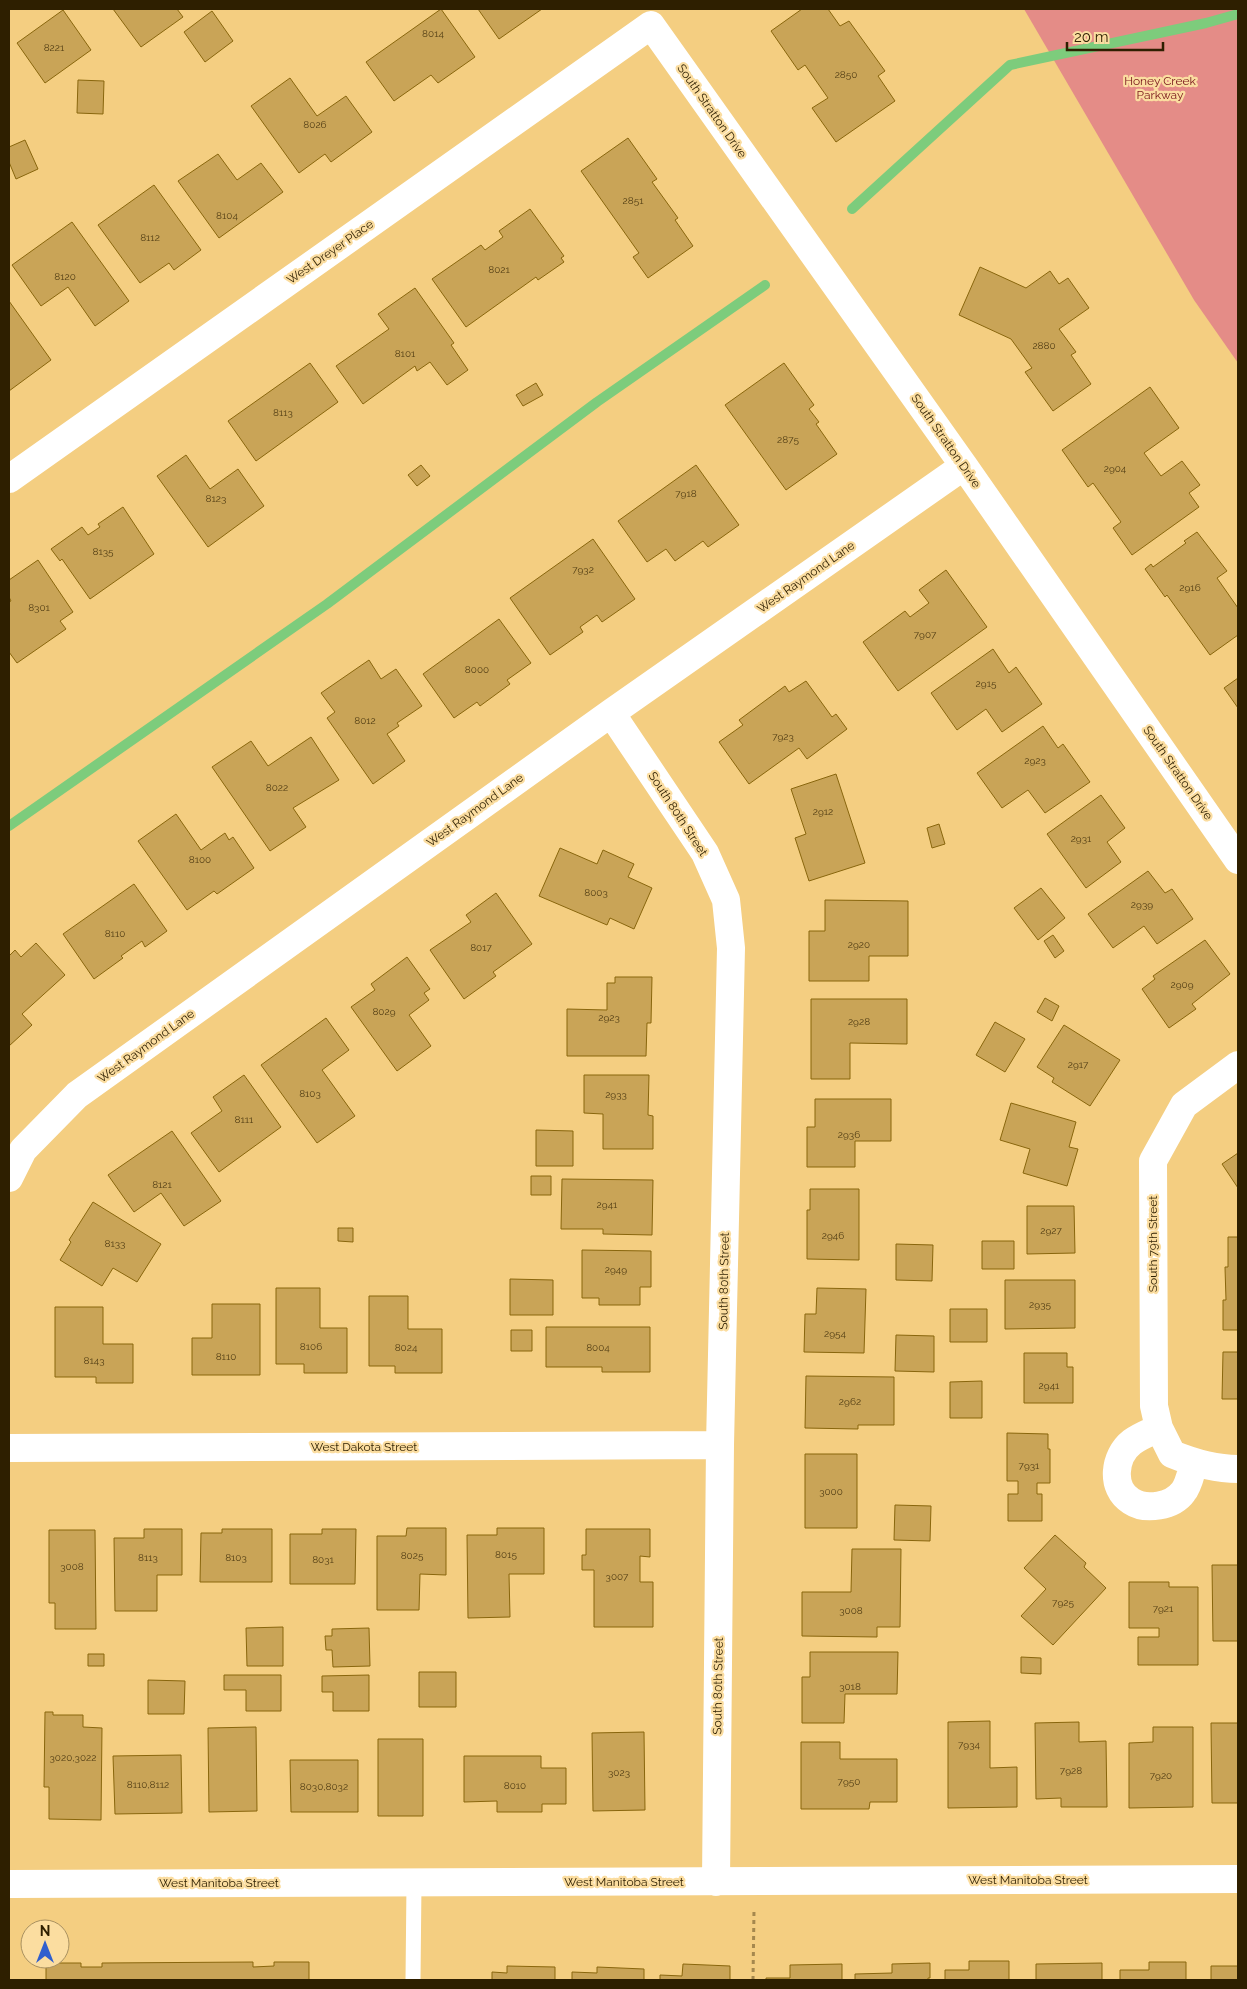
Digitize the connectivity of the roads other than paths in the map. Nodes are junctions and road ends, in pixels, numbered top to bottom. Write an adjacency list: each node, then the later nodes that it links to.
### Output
1 (651, 25): 2 (street, South Stratton Drive); 3 (street, West Dreyer Place)
2 (964, 466): 4 (street, West Raymond Lane); 5 (street, South Stratton Drive)
3 (9, 479)
4 (611, 713): 7 (street, West Raymond Lane); 9 (street, South 80th Street)
5 (1238, 860)
6 (1238, 1065): 8 (street, South 79th Street)
7 (9, 1178)
8 (1159, 1428): 11 (street, South 79th Street); 11 (street)
9 (720, 1445): 10 (street, West Dakota Street); 14 (street, South 80th Street)
10 (9, 1448)
11 (1183, 1459): 12 (street)
12 (1238, 1469)
13 (1238, 1879): 14 (street, West Manitoba Street)
14 (716, 1882): 15 (street, West Manitoba Street)
15 (414, 1883): 16 (street, West Manitoba Street); 17 (lane)
16 (9, 1884)
17 (414, 1980)

